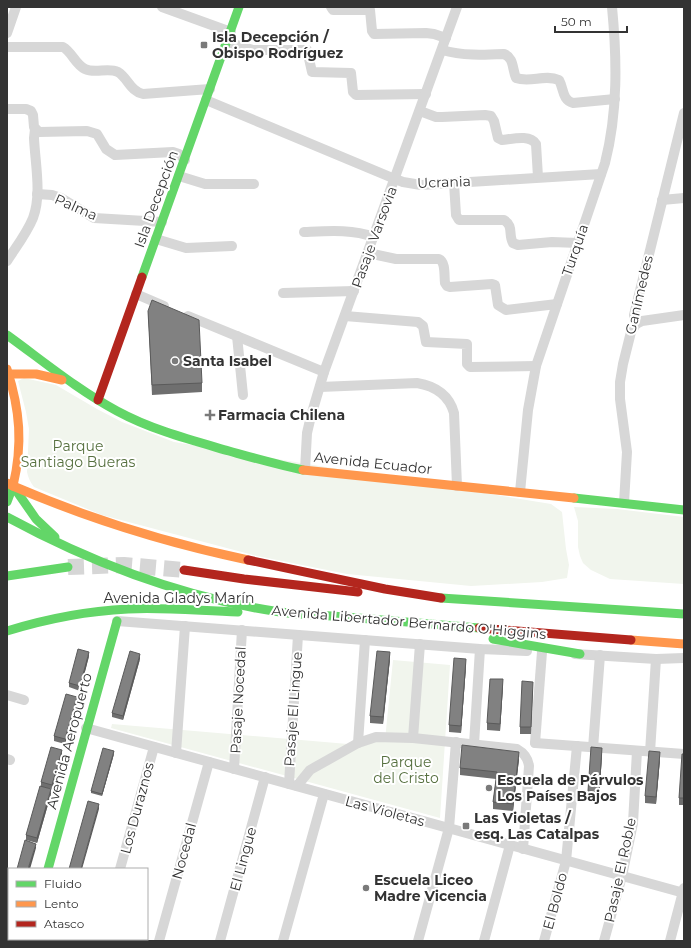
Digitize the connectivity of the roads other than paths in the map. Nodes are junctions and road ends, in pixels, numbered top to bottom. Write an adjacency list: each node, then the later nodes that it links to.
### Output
1 (16, 7): 8 (street)
2 (162, 7): 7 (street)
3 (240, 7): 7 (main road, Isla Decepción)
4 (331, 7): 9 (street)
5 (458, 7): 9 (street, Pasaje Varsovia)
6 (612, 7): 15 (street, Turquía)
7 (231, 32): 10 (main road, Isla Decepción)
8 (7, 33)
9 (446, 38): 12 (street, Pasaje Varsovia)
10 (227, 42): 13 (main road, Isla Decepción); 14 (street)
11 (7, 47): 13 (street)
12 (442, 50): 14 (street, Pasaje Varsovia); 15 (street)
13 (210, 89): 16 (main road, Isla Decepción)
14 (426, 94): 18 (street, Pasaje Varsovia)
15 (615, 99): 23 (street, Turquía)
16 (206, 100): 22 (main road, Isla Decepción); 26 (street, Ucrania)
17 (7, 109): 20 (street)
18 (420, 111): 25 (street); 26 (street, Pasaje Varsovia)
19 (684, 114): 21 (street, Ganímedes)
20 (35, 129): 22 (street); 29 (street)
21 (682, 130): 31 (street, Ganímedes)
22 (185, 160): 24 (main road, Isla Decepción)
23 (601, 174): 25 (street, Ucrania); 36 (street, Turquía)
24 (179, 176): 28 (street); 32 (main road, Isla Decepción)
25 (538, 178): 27 (street, Ucrania)
26 (395, 179): 27 (street, Ucrania); 34 (street, Pasaje Varsovia)
27 (454, 183): 36 (street)
28 (254, 184)
29 (37, 194): 32 (street, Palma); 39 (street)
30 (684, 198): 31 (street)
31 (662, 200): 46 (street, Ganímedes)
32 (162, 222): 35 (main road, Isla Decepción)
33 (304, 232): 34 (street)
34 (374, 237): 38 (street, Pasaje Varsovia)
35 (156, 239): 37 (street); 42 (main road, Isla Decepción)
36 (578, 244): 43 (street, Turquía)
37 (232, 246)
38 (368, 253): 40 (street, Pasaje Varsovia); 43 (street)
39 (7, 261)
40 (354, 291): 41 (street); 45 (street, Pasaje Varsovia)
41 (283, 293)
42 (136, 294): 48 (street); 55 (main road, Isla Decepción)
43 (557, 304): 49 (street, Turquía)
44 (684, 315): 46 (street)
45 (345, 316): 49 (street); 51 (street, Pasaje Varsovia)
46 (636, 324): 61 (street, Ganímedes)
47 (7, 335): 52 (main road, Avenida Ecuador)
48 (237, 336): 51 (street); 54 (street)
49 (536, 366): 59 (street, Turquía)
50 (8, 372): 52 (main road, Avenida Ecuador); 57 (main road)
51 (324, 372): 53 (street, Pasaje Varsovia)
52 (75, 384): 55 (main road, Avenida Ecuador)
53 (320, 387): 56 (street, Pasaje Varsovia); 58 (street)
54 (243, 394)
55 (98, 400): 56 (main road, Avenida Ecuador)
56 (304, 470): 58 (main road, Avenida Ecuador)
57 (10, 485): 60 (main road); 64 (main road); 68 (main road, Avenida Libertador Bernardo O'Higgins)
58 (457, 486): 59 (main road, Avenida Ecuador)
59 (520, 492): 61 (main road, Avenida Ecuador)
60 (7, 502)
61 (624, 503): 62 (main road, Avenida Ecuador)
62 (684, 510)
63 (7, 517): 64 (main road, Avenida Libertador Bernardo O'Higgins)
64 (77, 552): 69 (main road, Avenida Libertador Bernardo O'Higgins)
65 (68, 567): 67 (main road)
66 (184, 570): 68 (main road, Avenida Gladys Marín)
67 (7, 576)
68 (424, 596): 70 (main road, Avenida Libertador Bernardo O'Higgins)
69 (281, 612): 71 (main road, Avenida Gladys Marín); 73 (main road, Avenida Libertador Bernardo O'Higgins)
70 (684, 614)
71 (51, 620): 72 (main road); 76 (main road, Avenida Gladys Marín)
72 (117, 621): 74 (street, Avenida Libertador Bernardo O'Higgins); 90 (main road, Avenida Aeropuerto)
73 (405, 623): 80 (main road, Avenida Libertador Bernardo O'Higgins); 83 (main road)
74 (185, 626): 75 (street, Avenida Libertador Bernardo O'Higgins); 101 (street)
75 (242, 630): 77 (street, Avenida Libertador Bernardo O'Higgins); 105 (street, Pasaje Nocedal)
76 (7, 631)
77 (298, 635): 78 (street, Avenida Libertador Bernardo O'Higgins); 107 (street, Pasaje El Lingue)
78 (365, 640): 79 (street, Avenida Libertador Bernardo O'Higgins); 93 (street)
79 (420, 644): 81 (street, Avenida Libertador Bernardo O'Higgins); 91 (street)
80 (684, 644)
81 (480, 649): 82 (street, Avenida Libertador Bernardo O'Higgins); 95 (street)
82 (542, 652): 83 (street, Avenida Libertador Bernardo O'Higgins); 94 (street)
83 (580, 654): 84 (street, Avenida Libertador Bernardo O'Higgins)
84 (600, 655): 86 (street, Avenida Libertador Bernardo O'Higgins); 98 (street)
85 (684, 658): 86 (street, Avenida Libertador Bernardo O'Higgins)
86 (656, 659): 87 (street); 100 (street)
87 (684, 666)
88 (7, 695): 89 (street)
89 (24, 700)
90 (86, 728): 97 (street, Las Violetas); 113 (main road, Avenida Aeropuerto)
91 (413, 738): 92 (street); 93 (street)
92 (456, 742): 95 (street); 109 (street)
93 (358, 743): 107 (street)
94 (535, 743): 96 (street); 102 (street)
95 (474, 744): 102 (street)
96 (577, 746): 98 (street); 112 (street, El Boldo)
97 (154, 747): 101 (street, Las Violetas); 114 (street, Los Duraznos)
98 (593, 748): 99 (street)
99 (637, 751): 100 (street); 115 (street, Pasaje El Roble)
100 (650, 752): 103 (street)
101 (176, 753): 104 (street, Las Violetas)
102 (525, 754): 111 (street)
103 (684, 754)
104 (208, 762): 105 (street, Las Violetas); 117 (street, Nocedal)
105 (234, 769): 106 (street, Las Violetas)
106 (265, 777): 107 (street, Las Violetas); 118 (street, El Lingue)
107 (293, 785): 108 (street, Las Violetas)
108 (324, 794): 109 (street, Las Violetas); 119 (street)
109 (449, 828): 110 (street, Las Violetas); 120 (street)
110 (510, 845): 111 (street, Las Violetas); 121 (street)
111 (523, 849): 112 (street, Las Violetas)
112 (566, 861): 115 (street, Las Violetas); 122 (street, El Boldo)
113 (48, 868)
114 (120, 868)
115 (622, 876): 116 (street, Las Violetas); 123 (street, Pasaje El Roble)
116 (684, 891): 124 (street)
117 (159, 941)
118 (220, 941)
119 (283, 941)
120 (418, 941)
121 (484, 941)
122 (544, 941)
123 (604, 941)
124 (670, 941)

